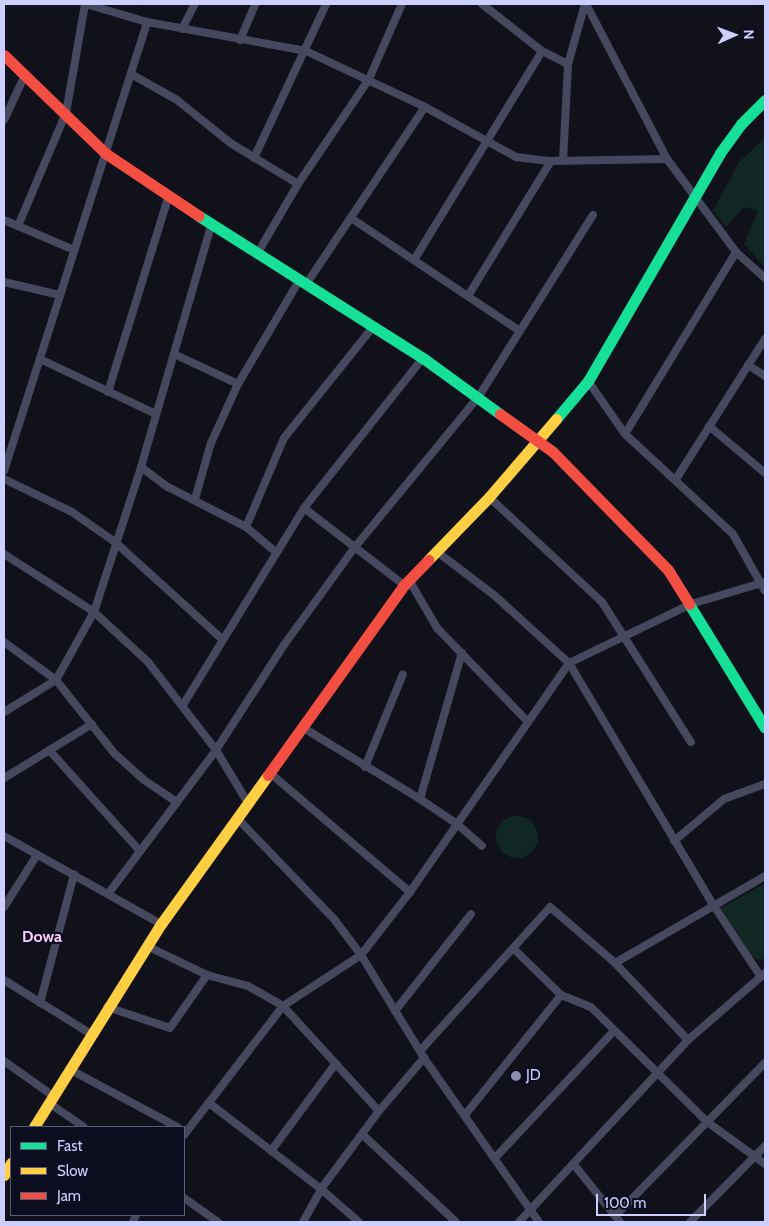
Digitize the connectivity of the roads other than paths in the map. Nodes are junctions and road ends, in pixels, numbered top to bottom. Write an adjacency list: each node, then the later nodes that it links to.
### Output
1 (86, 4): 8 (street); 20 (street)
2 (195, 4): 9 (street)
3 (255, 4): 10 (street)
4 (326, 4): 11 (street)
5 (402, 4): 17 (street)
6 (482, 4): 12 (street)
7 (585, 4): 14 (street); 25 (street)
8 (147, 22): 9 (street); 15 (street)
9 (182, 29): 10 (street)
10 (240, 40): 11 (street)
11 (306, 51): 17 (street); 24 (street)
12 (542, 51): 14 (street); 22 (street)
13 (4, 54): 16 (main road)
14 (568, 64): 27 (street)
15 (131, 74): 23 (street); 24 (street)
16 (25, 75): 20 (main road); 21 (street)
17 (369, 79): 19 (street); 28 (street)
18 (765, 100): 29 (main road)
19 (425, 107): 22 (street); 32 (street)
20 (66, 114): 23 (main road); 34 (street)
21 (4, 120)
22 (486, 143): 26 (street); 39 (street)
23 (105, 152): 30 (main road); 36 (street)
24 (254, 158): 28 (street)
25 (667, 159): 27 (street); 29 (street)
26 (550, 161): 27 (street); 44 (street)
27 (563, 161)
28 (298, 184): 38 (street)
29 (694, 197): 37 (street); 53 (main road)
30 (168, 198): 35 (main road); 55 (street)
31 (593, 215): 46 (street)
32 (351, 218): 39 (street); 41 (street)
33 (4, 220): 34 (street)
34 (18, 226): 36 (street)
35 (211, 226): 38 (main road); 48 (street)
36 (74, 250): 43 (street)
37 (736, 252): 40 (street); 59 (street)
38 (257, 254): 41 (main road)
39 (414, 260): 44 (street)
40 (765, 278)
41 (304, 281): 45 (main road); 54 (street)
42 (4, 282): 43 (street)
43 (60, 294): 50 (street)
44 (468, 296): 46 (street)
45 (373, 327): 49 (main road); 69 (street)
46 (520, 330): 56 (street)
47 (765, 339): 51 (street)
48 (174, 354): 54 (street); 57 (street)
49 (423, 358): 56 (main road); 68 (street)
50 (40, 359): 55 (street); 62 (street)
51 (748, 366): 52 (street); 58 (street)
52 (765, 376)
53 (588, 381): 59 (street); 60 (main road)
54 (238, 384): 67 (street)
55 (108, 392): 57 (street)
56 (479, 396): 60 (main road); 71 (street)
57 (156, 414): 61 (street)
58 (710, 426): 63 (street); 65 (street)
59 (625, 434): 65 (street)
60 (540, 440): 66 (main road); 78 (main road)
61 (141, 467): 67 (street); 70 (street)
62 (4, 471)
63 (765, 472)
64 (4, 479): 70 (street)
65 (676, 479): 76 (street)
66 (489, 497): 72 (main road); 80 (street)
67 (195, 499): 69 (street)
68 (304, 508): 71 (street); 73 (street)
69 (246, 527): 73 (street)
70 (115, 542): 79 (street); 81 (street)
71 (355, 547): 75 (street); 95 (street)
72 (436, 550): 75 (main road); 84 (street)
73 (276, 552): 81 (street)
74 (4, 554): 79 (street)
75 (406, 582): 83 (street); 91 (main road)
76 (763, 582): 77 (street); 78 (street)
77 (765, 591)
78 (691, 604): 80 (street); 92 (main road)
79 (94, 612): 86 (street); 87 (street)
80 (626, 637): 84 (street); 93 (street)
81 (222, 639): 87 (street)
82 (4, 642): 86 (street)
83 (462, 653): 89 (street); 100 (street)
84 (569, 663): 89 (street); 106 (street)
85 (403, 674): 96 (street)
86 (56, 680): 88 (street); 90 (street)
87 (183, 705): 95 (street)
88 (4, 712)
89 (528, 722): 104 (street)
90 (92, 724): 94 (street); 101 (street)
91 (302, 726): 96 (street); 97 (main road)
92 (765, 728)
93 (690, 742)
94 (49, 750): 98 (street); 108 (street)
95 (216, 750): 101 (street); 102 (street)
96 (365, 767): 100 (street)
97 (270, 773): 102 (main road); 112 (street)
98 (4, 778)
99 (765, 784): 106 (street)
100 (420, 799): 104 (street)
101 (177, 802): 108 (street)
102 (248, 804): 103 (main road)
103 (238, 819): 117 (main road); 120 (street)
104 (457, 824): 107 (street); 112 (street)
105 (4, 836): 109 (street)
106 (674, 841): 114 (street)
107 (482, 846)
108 (140, 851): 113 (street)
109 (38, 855): 110 (street); 115 (street)
110 (74, 874): 113 (street); 126 (street)
111 (765, 876): 114 (street)
112 (410, 892): 120 (street)
113 (108, 894): 117 (street)
114 (714, 906): 121 (street); 123 (street)
115 (4, 907)
116 (471, 914): 129 (street)
117 (160, 924): 118 (main road)
118 (146, 946): 122 (street); 128 (main road)
119 (514, 950): 121 (street); 125 (street); 133 (street)
120 (361, 955): 127 (street); 129 (street)
121 (615, 963): 132 (street)
122 (207, 975): 127 (street); 128 (street)
123 (763, 975): 132 (street)
124 (4, 980): 126 (street)
125 (561, 995): 130 (street); 142 (street)
126 (40, 1003): 131 (street)
127 (283, 1006): 135 (street); 140 (street)
128 (107, 1008): 131 (main road)
129 (395, 1011): 133 (street)
130 (613, 1032): 138 (street); 152 (street)
131 (91, 1034): 137 (main road)
132 (688, 1040): 138 (street)
133 (422, 1055): 141 (street); 142 (street)
134 (4, 1061): 139 (street)
135 (336, 1063): 141 (street); 150 (street)
136 (765, 1063): 143 (street)
137 (69, 1069): 139 (main road); 146 (street)
138 (658, 1075): 143 (street); 154 (street)
139 (51, 1099): 144 (main road); 145 (street)
140 (208, 1103): 147 (street); 150 (street)
141 (379, 1111): 148 (street)
142 (465, 1115): 152 (street)
143 (706, 1121): 151 (street); 158 (street)
144 (35, 1126)
145 (83, 1126)
146 (175, 1126)
147 (185, 1131)
148 (363, 1134): 155 (street); 162 (street)
149 (765, 1146): 151 (street)
150 (271, 1150): 155 (street)
151 (755, 1157): 153 (street); 165 (street)
152 (495, 1158): 157 (street)
153 (765, 1164)
154 (575, 1166): 157 (street); 158 (street)
155 (321, 1189): 160 (street); 161 (street)
156 (185, 1199): 159 (street)
157 (530, 1210): 163 (street); 164 (street)
158 (618, 1219)
159 (214, 1221)
160 (303, 1222)
161 (359, 1222)
162 (456, 1222)
163 (519, 1222)
164 (539, 1222)
165 (690, 1222)

